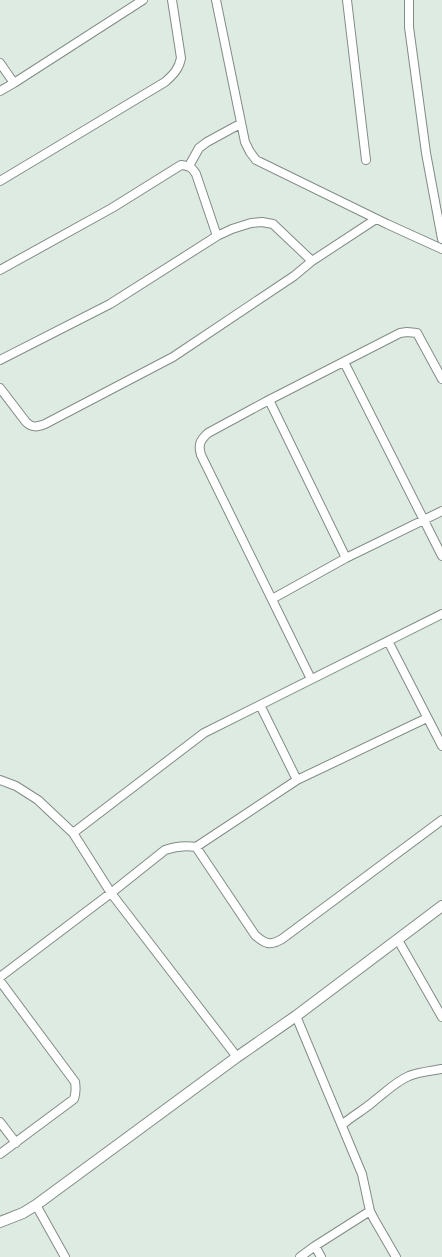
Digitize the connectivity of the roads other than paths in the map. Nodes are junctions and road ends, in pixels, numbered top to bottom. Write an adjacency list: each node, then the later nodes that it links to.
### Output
1 (143, 0): 7 (street)
2 (172, 0): 12 (street)
3 (216, 0): 9 (street)
4 (347, 0): 10 (street)
5 (409, 0): 15 (street)
6 (0, 63): 7 (street)
7 (14, 83): 8 (street)
8 (0, 91)
9 (240, 124): 11 (street); 13 (street)
10 (366, 160)
11 (189, 166): 14 (street); 18 (street)
12 (0, 181)
13 (376, 218): 16 (street); 17 (street)
14 (217, 236): 17 (street); 19 (street)
15 (442, 239)
16 (442, 249)
17 (312, 261): 22 (street)
18 (0, 270)
19 (0, 360)
20 (344, 362): 21 (street); 23 (street); 25 (street)
21 (442, 379)
22 (0, 388)
23 (269, 400): 27 (street); 28 (street)
24 (442, 511): 25 (street)
25 (424, 520): 26 (street); 27 (street)
26 (442, 556)
27 (346, 558): 28 (street)
28 (272, 599): 31 (street)
29 (442, 614): 30 (street)
30 (388, 641): 31 (street); 33 (street)
31 (311, 679): 32 (street)
32 (260, 705): 36 (street); 38 (street)
33 (427, 718): 34 (street); 36 (street)
34 (442, 746)
35 (0, 780): 38 (street)
36 (297, 780): 39 (street)
37 (442, 820): 39 (street)
38 (73, 833): 40 (street)
39 (196, 847): 40 (street)
40 (111, 893): 43 (street); 47 (street)
41 (442, 906): 42 (street)
42 (398, 940): 45 (street); 46 (street)
43 (0, 977)
44 (0, 981): 51 (street)
45 (296, 1016): 47 (street); 50 (street)
46 (442, 1016)
47 (237, 1058): 53 (street)
48 (442, 1069): 50 (street)
49 (0, 1122): 51 (street)
50 (342, 1125): 54 (street)
51 (16, 1143): 52 (street)
52 (0, 1154)
53 (36, 1205): 55 (street); 57 (street)
54 (370, 1211): 56 (street); 60 (street)
55 (0, 1222)
56 (315, 1246): 58 (street); 59 (street)
57 (66, 1257)
58 (300, 1257)
59 (321, 1257)
60 (396, 1257)

